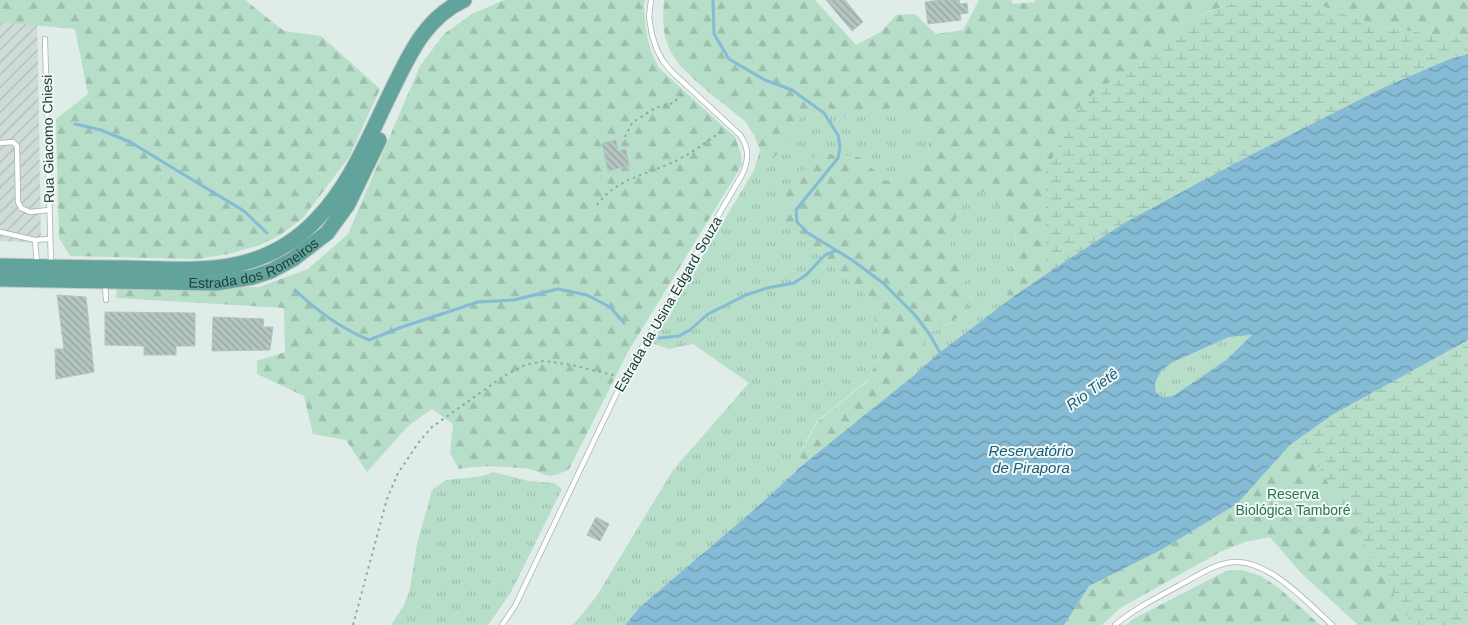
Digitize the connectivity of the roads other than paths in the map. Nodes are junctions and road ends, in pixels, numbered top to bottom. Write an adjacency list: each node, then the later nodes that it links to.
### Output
1 (464, 0): 4 (main road, Estrada dos Romeiros)
2 (651, 0): 15 (lane, Estrada da Usina Edgard Souza)
3 (45, 39): 6 (lane, Rua Giacomo Chiesi)
4 (399, 77): 11 (main road, Estrada dos Romeiros); 13 (main road, Estrada dos Romeiros)
5 (0, 143): 6 (lane)
6 (50, 210): 8 (lane, Rua Giacomo Chiesi)
7 (0, 232): 9 (lane)
8 (50, 239): 9 (lane); 11 (lane, Rua Giacomo Chiesi)
9 (35, 240): 11 (lane)
10 (0, 266): 11 (main road, Estrada dos Romeiros)
11 (44, 267)
12 (0, 280): 13 (main road, Estrada dos Romeiros)
13 (105, 281): 14 (lane)
14 (106, 300)
15 (502, 625)
16 (1115, 625): 17 (lane)
17 (1332, 625)

